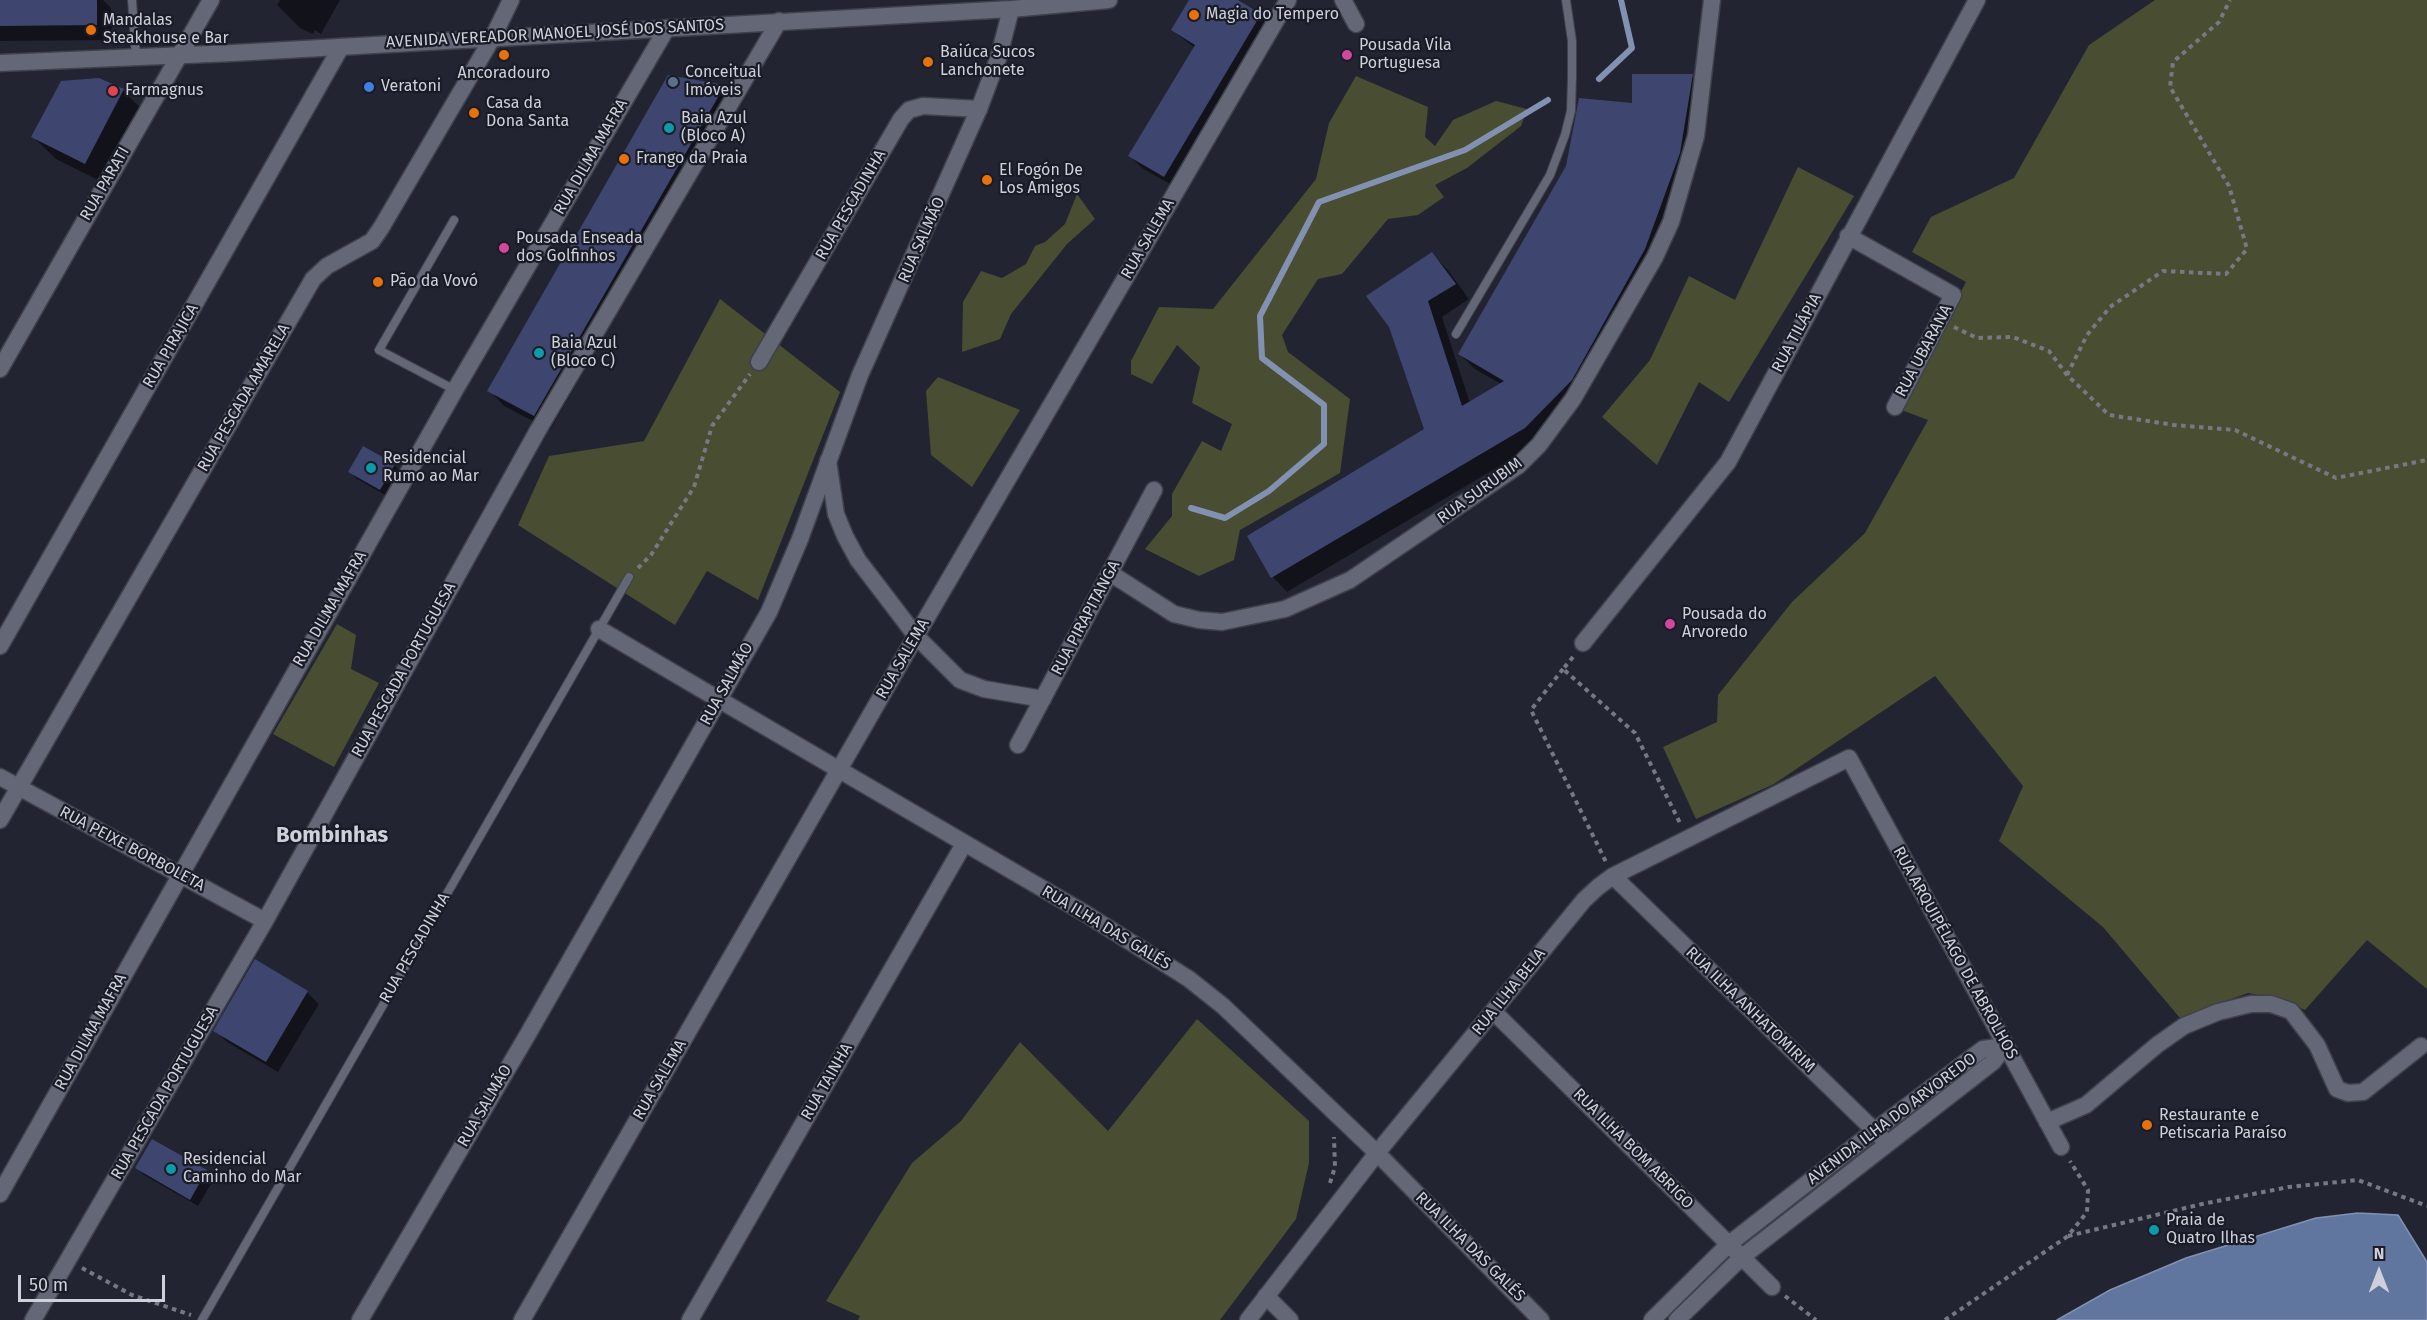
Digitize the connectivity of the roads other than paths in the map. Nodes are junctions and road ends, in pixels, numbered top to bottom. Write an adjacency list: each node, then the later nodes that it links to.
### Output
1 (132, 0): 18 (lane)
2 (211, 0): 17 (street, RUA PARATI)
3 (511, 0): 15 (street, RUA PESCADA AMARELA)
4 (1109, 0): 10 (street, AVENIDA VEREADOR MANOEL JOSÉ DOS SANTOS)
5 (1288, 0): 33 (street, RUA SALEMA)
6 (1343, 0): 13 (street)
7 (1566, 0): 23 (lane)
8 (1712, 0): 30 (street, RUA SURUBIM)
9 (1977, 0): 22 (street, RUA TILÁPIA)
10 (1055, 3): 11 (street, AVENIDA VEREADOR MANOEL JOSÉ DOS SANTOS)
11 (1011, 9): 12 (street, AVENIDA VEREADOR MANOEL JOSÉ DOS SANTOS); 20 (street, RUA SALMÃO)
12 (779, 21): 14 (street, AVENIDA VEREADOR MANOEL JOSÉ DOS SANTOS); 47 (street, RUA PESCADA PORTUGUESA)
13 (1356, 24)
14 (667, 28): 15 (street, AVENIDA VEREADOR MANOEL JOSÉ DOS SANTOS); 26 (street, RUA DILMA MAFRA)
15 (493, 37): 16 (street, AVENIDA VEREADOR MANOEL JOSÉ DOS SANTOS); 42 (street, RUA PESCADA AMARELA)
16 (341, 47): 17 (street, AVENIDA VEREADOR MANOEL JOSÉ DOS SANTOS); 35 (street, RUA PIRAJICA)
17 (179, 56): 18 (street, AVENIDA VEREADOR MANOEL JOSÉ DOS SANTOS); 25 (street, RUA PARATI)
18 (136, 57): 19 (street, AVENIDA VEREADOR MANOEL JOSÉ DOS SANTOS)
19 (0, 63)
20 (979, 109): 24 (street, RUA PESCADINHA); 28 (street, RUA SALMÃO)
21 (454, 219): 26 (lane)
22 (1848, 236): 27 (street, RUA UBARANA); 34 (street, RUA TILÁPIA)
23 (1456, 334)
24 (759, 362)
25 (0, 369)
26 (455, 390): 45 (street, RUA DILMA MAFRA)
27 (1895, 407)
28 (828, 461): 33 (street); 36 (street, RUA SALMÃO)
29 (1155, 490): 30 (street, RUA PIRAPITANGA)
30 (1110, 573): 37 (street, RUA PIRAPITANGA)
31 (629, 577): 32 (lane, RUA PESCADINHA)
32 (599, 629): 36 (street, RUA ILHA DAS GALÉS); 61 (lane, RUA PESCADINHA)
33 (916, 636): 37 (street); 40 (street, RUA SALEMA)
34 (1583, 643)
35 (0, 646)
36 (718, 699): 40 (street, RUA ILHA DAS GALÉS); 63 (street, RUA SALMÃO)
37 (1042, 699): 38 (street, RUA PIRAPITANGA)
38 (1018, 745)
39 (1849, 758): 46 (street, RUA ILHA BELA); 49 (street, RUA ARQUIPÉLAGO DE ABROLHOS)
40 (839, 771): 44 (street, RUA ILHA DAS GALÉS); 64 (street, RUA SALEMA)
41 (0, 777): 42 (street, RUA PEIXE BORBOLETA)
42 (19, 787): 43 (street, RUA PESCADA AMARELA); 45 (street, RUA PEIXE BORBOLETA)
43 (0, 820)
44 (964, 844): 55 (street, RUA ILHA DAS GALÉS); 65 (street, RUA TAINHA)
45 (180, 875): 47 (street, RUA PEIXE BORBOLETA); 56 (street, RUA DILMA MAFRA)
46 (1613, 876): 48 (street, RUA ILHA BELA); 52 (street, RUA ILHA ANHATOMIRIM)
47 (265, 921): 62 (street, RUA PESCADA PORTUGUESA)
48 (1493, 1011): 55 (street, RUA ILHA BELA); 57 (street, RUA ILHA BOM ABRIGO)
49 (2005, 1046): 51 (street, RUA ARQUIPÉLAGO DE ABROLHOS); 52 (street, AVENIDA ILHA DO ARVOREDO); 53 (street, AVENIDA ILHA DO ARVOREDO)
50 (2421, 1046): 51 (street)
51 (2047, 1122): 54 (street, RUA ARQUIPÉLAGO DE ABROLHOS)
52 (1874, 1131): 53 (street, RUA ILHA ANHATOMIRIM); 57 (street, AVENIDA ILHA DO ARVOREDO)
53 (1888, 1144): 58 (street, AVENIDA ILHA DO ARVOREDO)
54 (2061, 1148)
55 (1377, 1153): 60 (street, RUA ILHA BELA); 68 (street, RUA ILHA DAS GALÉS)
56 (0, 1194)
57 (1729, 1244): 58 (street, RUA ILHA BOM ABRIGO); 69 (street, AVENIDA ILHA DO ARVOREDO)
58 (1742, 1257): 59 (street, RUA ILHA BOM ABRIGO); 70 (street, AVENIDA ILHA DO ARVOREDO)
59 (1772, 1287)
60 (1266, 1296): 66 (street, RUA ILHA BELA); 67 (street)
61 (203, 1318)
62 (33, 1320)
63 (360, 1320)
64 (522, 1320)
65 (690, 1320)
66 (1248, 1320)
67 (1290, 1320)
68 (1541, 1320)
69 (1652, 1320)
70 (1677, 1320)

